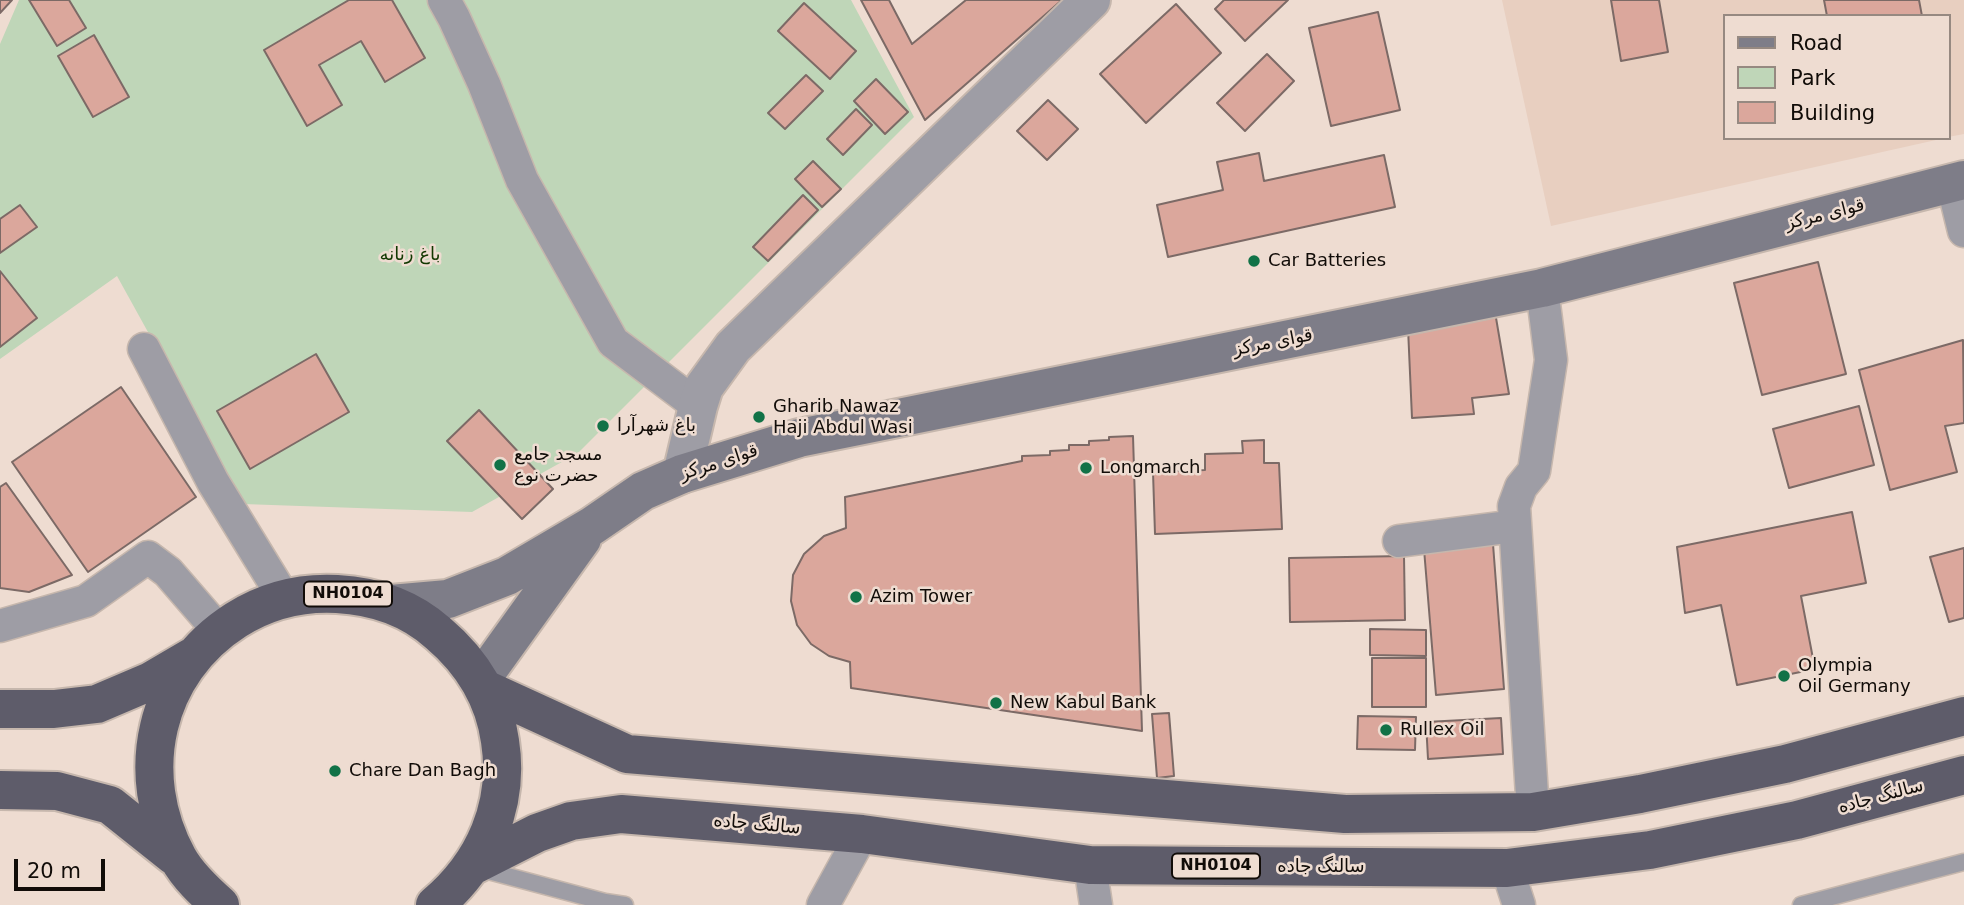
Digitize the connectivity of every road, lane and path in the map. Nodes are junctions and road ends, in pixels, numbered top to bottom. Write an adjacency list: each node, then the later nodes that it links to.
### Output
1 (444, 0): 7 (street)
2 (1091, 0): 7 (street)
3 (1958, 181): 4 (street); 5 (main road, قوای مرکز)
4 (1964, 231)
5 (1542, 288): 8 (main road, قوای مرکز); 10 (street)
6 (144, 349): 12 (street)
7 (698, 406): 8 (street)
8 (682, 474): 9 (main road, قوای مرکز)
9 (592, 526): 13 (main road, قوای مرکز); 16 (main road)
10 (1515, 526): 11 (street); 21 (street)
11 (1399, 541)
12 (284, 598): 13 (highway, NH0104); 15 (highway, NH0104)
13 (391, 604): 16 (highway, NH0104)
14 (0, 626): 15 (street)
15 (206, 643): 17 (highway, NH0104); 23 (highway, NH0104)
16 (483, 685): 21 (highway, NH0104); 26 (highway, NH0104)
17 (0, 709)
18 (1964, 716): 21 (highway, NH0104)
19 (1964, 775): 27 (highway, سالنگ جاده / NH0104)
20 (0, 790): 23 (highway, NH0104)
21 (1533, 811)
22 (862, 834): 25 (highway, سالنگ جاده / NH0104); 26 (highway, سالنگ جاده / NH0104); 31 (street)
23 (179, 860): 28 (highway, NH0104)
24 (1964, 862): 34 (lane)
25 (1090, 865): 27 (highway, سالنگ جاده / NH0104); 32 (street)
26 (472, 866): 29 (highway, NH0104); 30 (lane)
27 (1507, 868): 33 (street)
28 (220, 905)
29 (435, 905)
30 (625, 905)
31 (823, 905)
32 (1096, 905)
33 (1519, 905)
34 (1801, 905)

